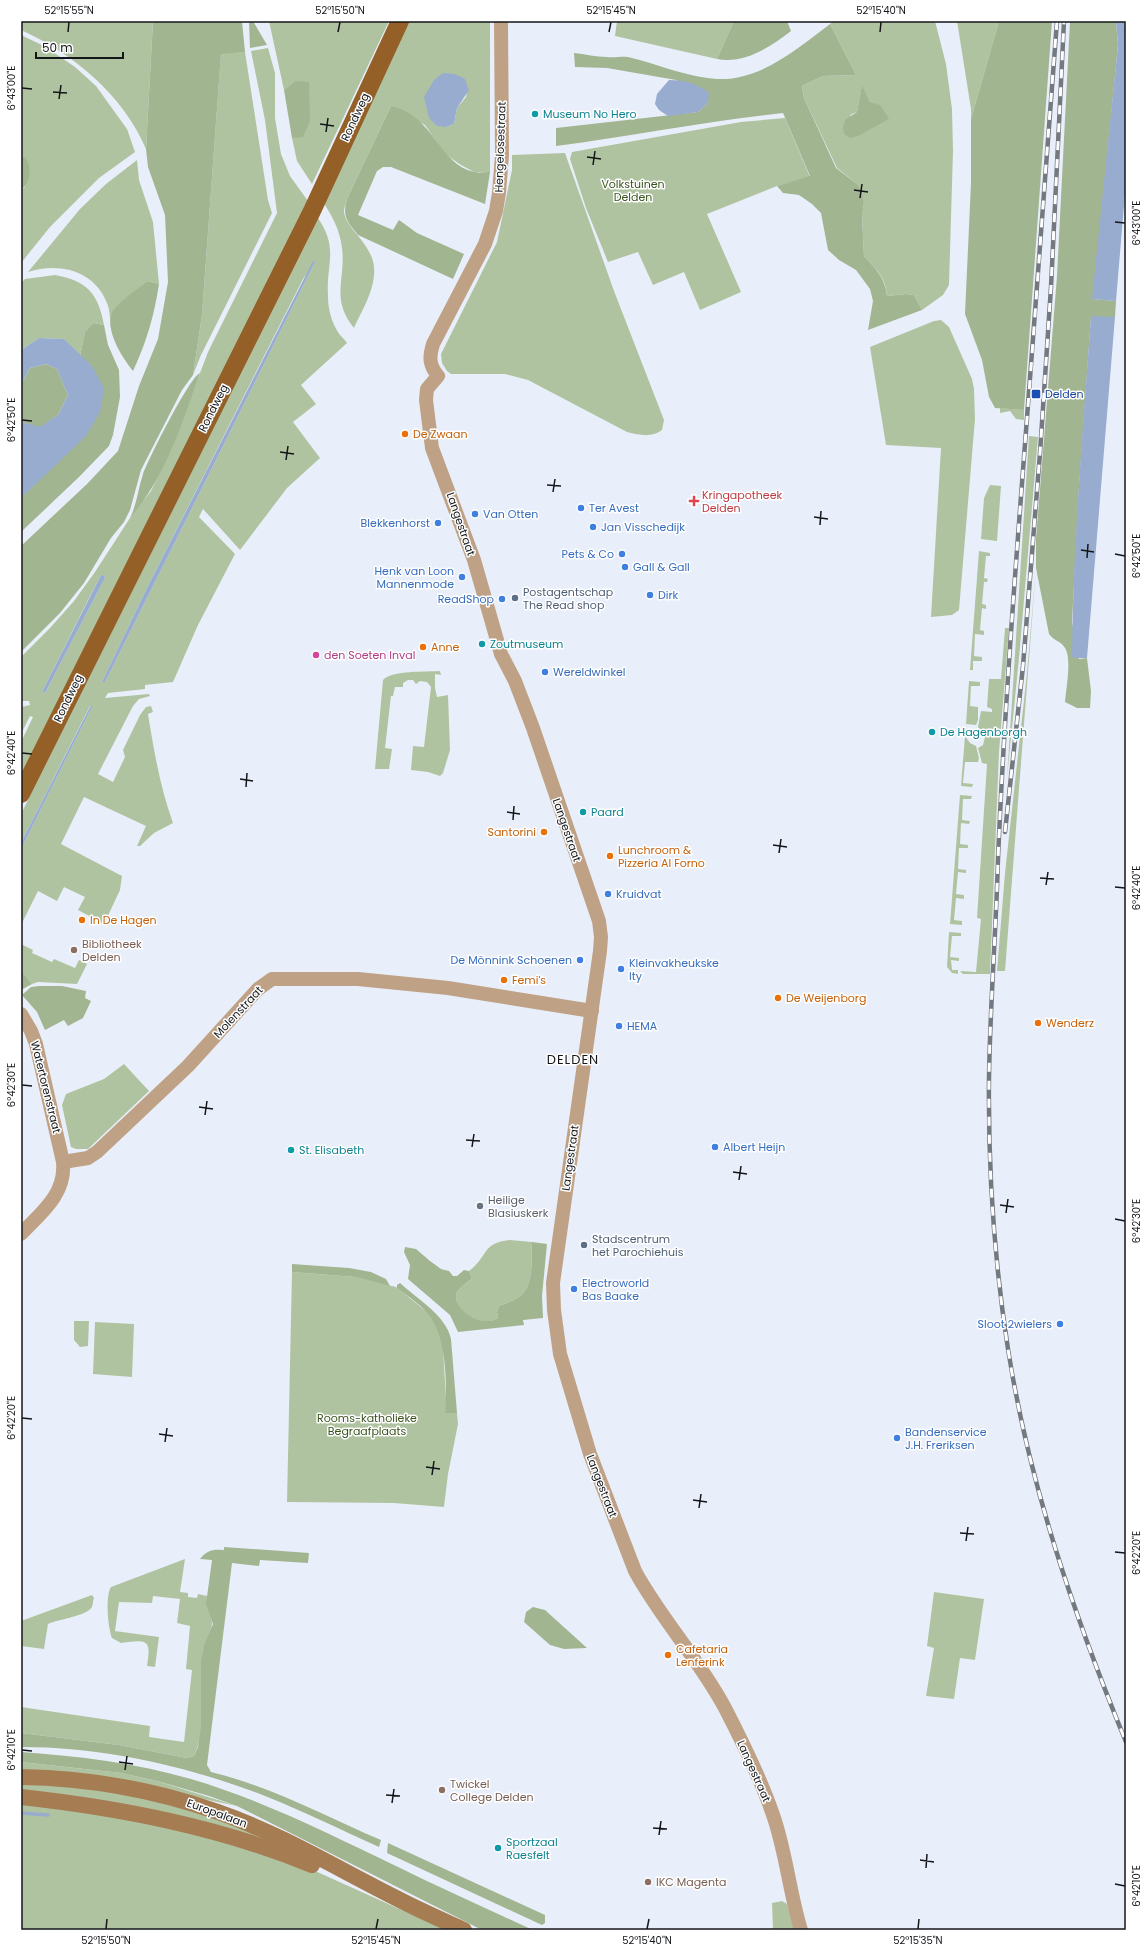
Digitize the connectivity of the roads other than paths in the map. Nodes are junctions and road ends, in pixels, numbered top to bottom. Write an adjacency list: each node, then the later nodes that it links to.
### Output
1 (400, 21): 4 (main road, Rondweg)
2 (501, 21): 3 (street, Hengelosestraat)
3 (438, 376): 5 (street, Langestraat)
4 (21, 794)
5 (592, 1011): 7 (street, Molenstraat); 12 (street, Langestraat)
6 (21, 1014): 7 (street, Watertorenstraat)
7 (64, 1162): 8 (street)
8 (21, 1234)
9 (21, 1777): 11 (main road, Europalaan)
10 (21, 1797): 11 (main road, Europalaan)
11 (398, 1899): 13 (main road, Europalaan)
12 (799, 1927)
13 (464, 1930)

